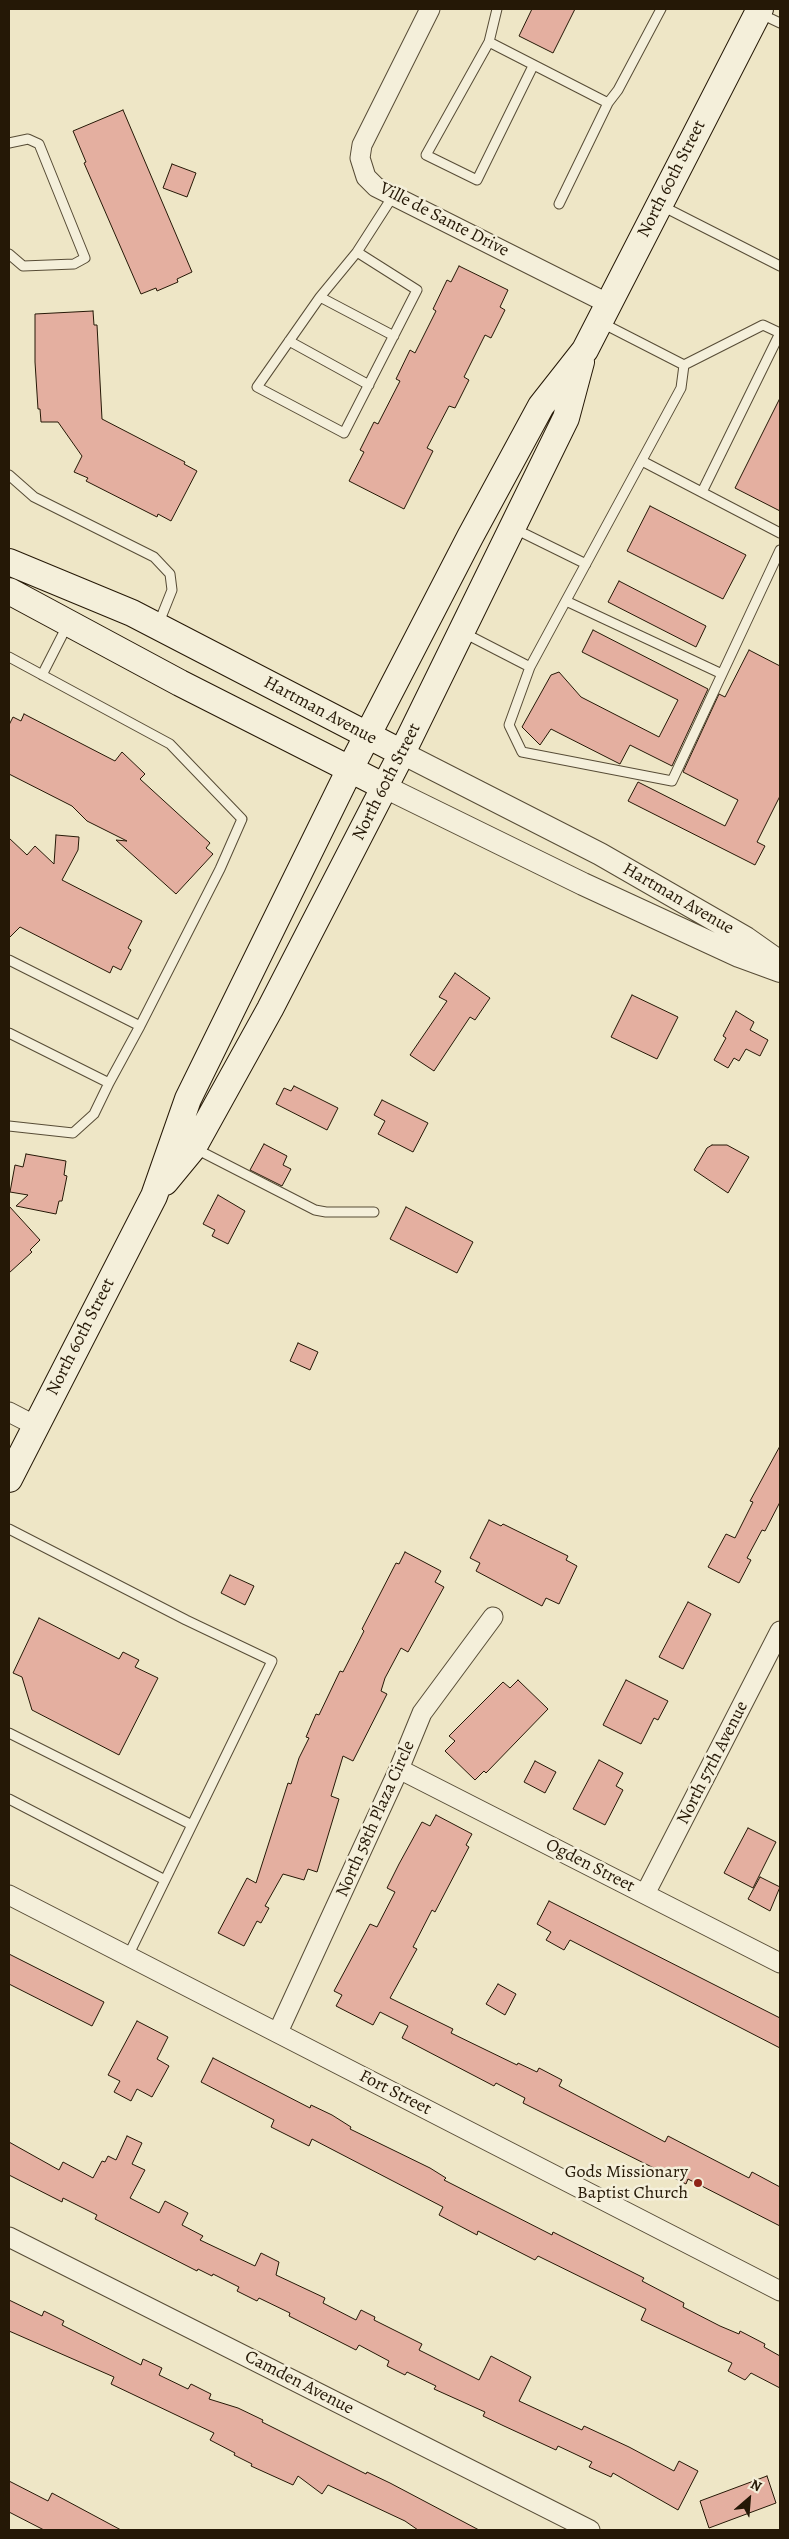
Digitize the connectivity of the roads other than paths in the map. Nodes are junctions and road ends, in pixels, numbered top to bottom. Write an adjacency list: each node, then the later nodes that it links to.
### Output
1 (430, 9): 9 (street, Ville de Sante Drive)
2 (497, 9): 5 (lane)
3 (661, 9): 7 (lane)
4 (766, 15): 11 (main road, North 60th Street)
5 (489, 42): 6 (lane); 6 (lane)
6 (533, 66): 7 (lane)
7 (608, 103): 10 (lane)
8 (9, 143): 13 (lane)
9 (393, 196): 12 (lane); 16 (street, Ville de Sante Drive)
10 (560, 204)
11 (659, 204): 14 (lane); 16 (main road, North 60th Street)
12 (357, 252): 15 (lane); 18 (lane)
13 (9, 254)
14 (780, 266)
15 (320, 297): 18 (lane); 19 (lane)
16 (604, 313): 20 (main road, North 60th Street); 21 (lane)
17 (780, 333): 21 (lane); 25 (lane)
18 (394, 336): 22 (lane)
19 (289, 341): 22 (lane); 22 (lane)
20 (585, 350): 26 (main road, North 60th Street); 40 (main road, North 60th Street)
21 (684, 365): 23 (lane)
22 (369, 385)
23 (642, 461): 25 (lane); 30 (lane)
24 (9, 475): 34 (lane)
25 (702, 492): 27 (lane)
26 (513, 528): 30 (lane); 35 (main road, North 60th Street)
27 (780, 533)
28 (780, 550): 38 (lane)
29 (9, 562): 34 (main road, Hartman Avenue)
30 (586, 564): 32 (lane)
31 (9, 590): 33 (main road, Hartman Avenue)
32 (566, 601): 37 (lane); 38 (lane)
33 (69, 621): 39 (lane); 42 (main road, Hartman Avenue)
34 (157, 626): 40 (main road, Hartman Avenue)
35 (462, 632): 37 (lane); 41 (main road, North 60th Street)
36 (9, 657): 39 (lane)
37 (530, 667): 38 (lane)
38 (722, 674)
39 (42, 675): 47 (lane)
40 (367, 736): 41 (main road, Hartman Avenue); 42 (main road, North 60th Street)
41 (402, 754): 43 (main road, North 60th Street); 45 (street, Hartman Avenue)
42 (350, 769): 43 (main road, Hartman Avenue); 52 (main road, North 60th Street)
43 (385, 787): 46 (street, Hartman Avenue); 51 (main road, North 60th Street)
44 (9, 960): 47 (lane)
45 (780, 962)
46 (780, 971)
47 (140, 1026): 49 (lane)
48 (9, 1033): 49 (lane)
49 (109, 1082): 50 (lane)
50 (9, 1126)
51 (193, 1148): 52 (main road, North 60th Street); 53 (lane)
52 (154, 1196): 55 (main road, North 60th Street)
53 (374, 1212)
54 (9, 1412): 55 (street)
55 (36, 1426): 56 (main road, North 60th Street)
56 (9, 1479)
57 (9, 1529): 63 (lane)
58 (493, 1617): 61 (street, North 58th Plaza Circle)
59 (780, 1631): 65 (street, North 57th Avenue)
60 (9, 1733): 63 (lane)
61 (399, 1769): 65 (street, Ogden Street); 69 (street, North 58th Plaza Circle)
62 (9, 1798): 64 (lane)
63 (192, 1825): 64 (lane)
64 (165, 1880): 67 (lane)
65 (645, 1894): 68 (street, Ogden Street)
66 (9, 1895): 67 (street, Fort Street)
67 (128, 1956): 69 (street, Fort Street)
68 (780, 1963)
69 (278, 2032): 71 (street, Fort Street)
70 (9, 2236): 72 (street, Camden Avenue)
71 (780, 2291)
72 (590, 2530)

